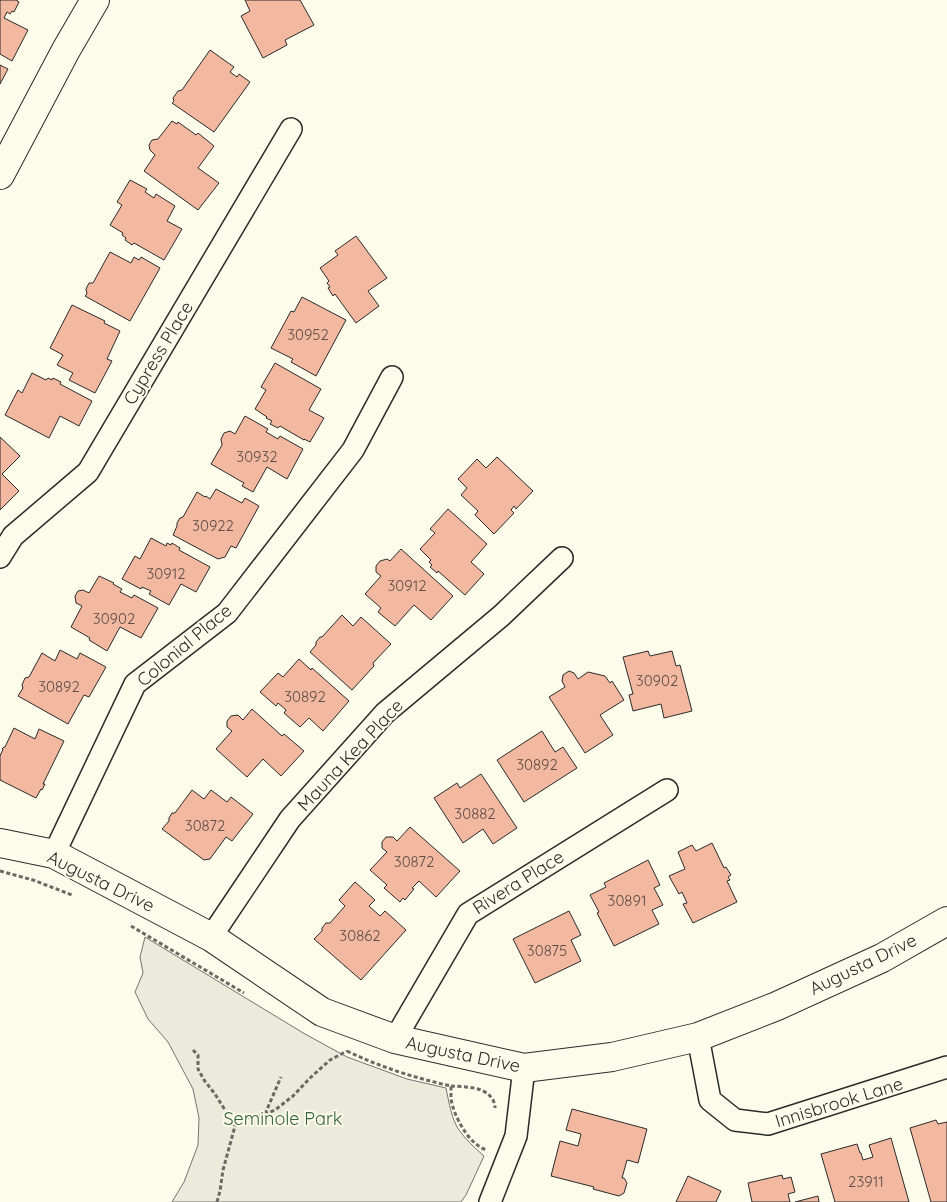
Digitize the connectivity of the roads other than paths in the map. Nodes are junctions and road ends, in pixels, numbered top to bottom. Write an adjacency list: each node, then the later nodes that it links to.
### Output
1 (95, 0): 3 (street)
2 (291, 129): 5 (street, Cypress Place)
3 (0, 175)
4 (392, 377): 9 (street, Colonial Place)
5 (0, 557)
6 (562, 558): 11 (street, Mauna Kea Place)
7 (667, 790): 13 (street, Rivera Place)
8 (0, 843): 9 (street, Augusta Drive)
9 (54, 854): 11 (street, Augusta Drive)
10 (947, 921): 12 (street, Augusta Drive)
11 (211, 937): 13 (street, Augusta Drive)
12 (698, 1037): 14 (street, Innisbrook Lane); 15 (street, Augusta Drive)
13 (395, 1039): 15 (street, Augusta Drive)
14 (947, 1067)
15 (524, 1068): 16 (street)
16 (490, 1202)

